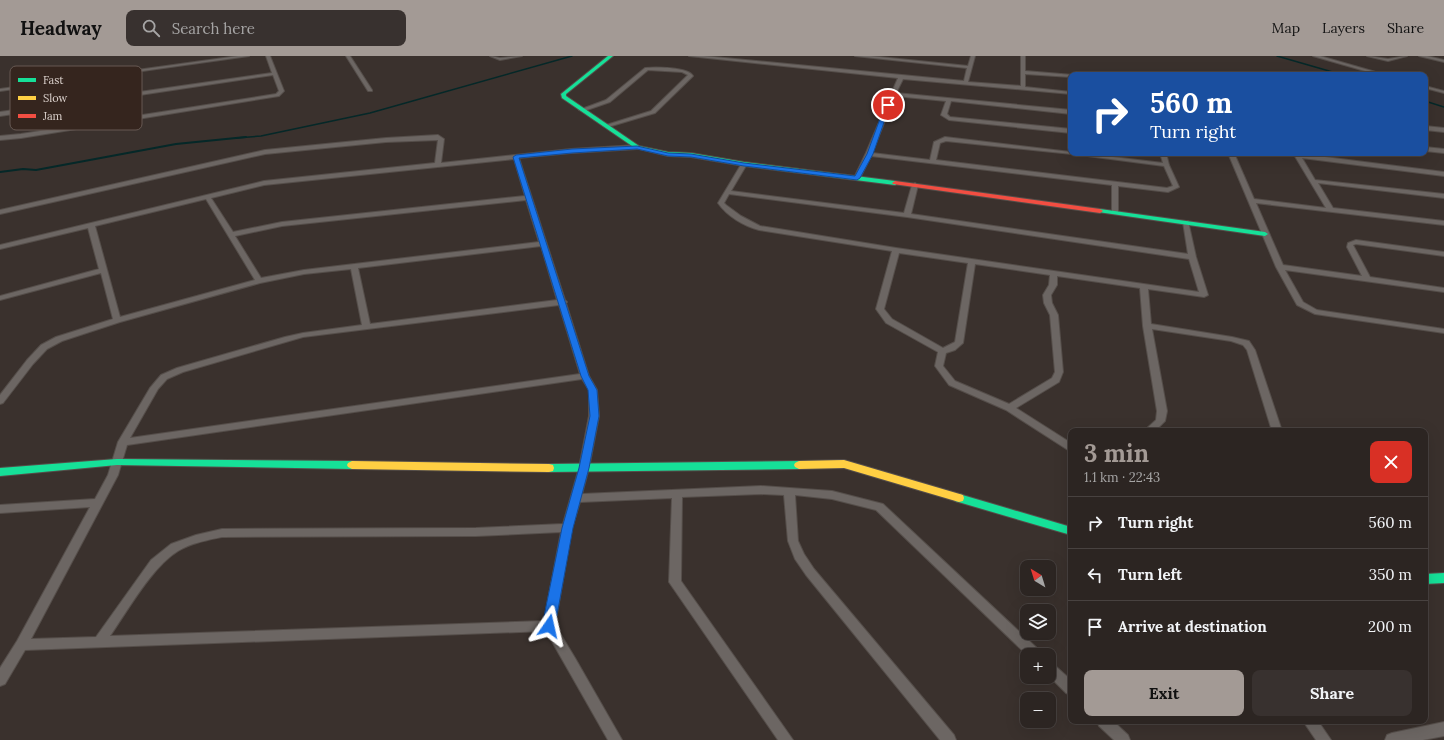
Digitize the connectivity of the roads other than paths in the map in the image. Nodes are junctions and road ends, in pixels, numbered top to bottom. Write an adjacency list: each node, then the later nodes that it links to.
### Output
1 (247, 56): 19 (street)
2 (268, 56): 22 (street)
3 (348, 56): 30 (street)
4 (492, 56): 5 (street)
5 (520, 56)
6 (611, 56): 36 (street)
7 (691, 56): 16 (street)
8 (731, 56): 16 (street)
9 (857, 56): 18 (street)
10 (973, 56): 18 (street)
11 (1023, 56): 20 (street)
12 (1315, 56): 21 (street)
13 (1370, 56): 14 (street)
14 (1405, 56)
15 (1421, 56): 17 (street)
16 (726, 59): 24 (street)
17 (1444, 61)
18 (969, 67): 25 (street)
19 (142, 70)
20 (1023, 72): 23 (street); 27 (street)
21 (1373, 72)
22 (274, 74): 32 (street); 40 (street)
23 (1068, 76)
24 (900, 77): 25 (street); 34 (street)
25 (966, 82): 27 (street)
26 (1428, 87): 31 (street)
27 (1023, 88): 33 (street)
28 (10, 89): 29 (street)
29 (0, 90)
30 (370, 90)
31 (1444, 92)
32 (142, 93)
33 (1068, 93)
34 (892, 94): 35 (street); 51 (street)
35 (948, 99): 37 (street); 45 (street)
36 (582, 110): 41 (street); 41 (street)
37 (1068, 112)
38 (10, 113): 39 (street)
39 (0, 114)
40 (142, 117)
41 (606, 126): 47 (street)
42 (1428, 128): 44 (street)
43 (59, 130): 46 (street)
44 (1444, 130)
45 (1068, 131)
46 (0, 138)
47 (637, 147): 57 (street); 59 (street)
48 (1428, 149): 49 (street)
49 (1444, 151)
50 (1068, 153): 58 (street)
51 (870, 154): 58 (street); 63 (street)
52 (1111, 156): 61 (street)
53 (1164, 156): 61 (street)
54 (1232, 156): 71 (street)
55 (1298, 156): 64 (street)
56 (1312, 156): 62 (street)
57 (516, 157): 60 (street); 70 (street)
58 (933, 161): 65 (street)
59 (744, 164): 63 (street); 67 (street)
60 (438, 165): 68 (street); 73 (street)
61 (1166, 165): 65 (street)
62 (1444, 174)
63 (857, 178): 66 (street)
64 (1312, 181): 69 (street); 72 (street)
65 (1115, 184): 74 (street)
66 (915, 185): 74 (street); 75 (street)
67 (727, 192): 75 (street); 83 (street)
68 (207, 196): 78 (street); 80 (street)
69 (1444, 196)
70 (528, 198): 80 (street); 81 (street)
71 (1252, 201): 72 (street); 79 (street)
72 (1330, 209): 77 (street)
73 (0, 212)
74 (1115, 212): 76 (street)
75 (906, 215): 85 (street)
76 (1186, 222): 79 (street); 85 (street)
77 (1444, 223)
78 (91, 225): 82 (street); 89 (street)
79 (1265, 234): 88 (street)
80 (230, 235): 92 (street)
81 (544, 244): 87 (street); 96 (street)
82 (0, 247)
83 (896, 250): 86 (street); 101 (street)
84 (1444, 254): 91 (street)
85 (1192, 257): 93 (street)
86 (972, 261): 90 (street); 101 (street)
87 (354, 266): 92 (street); 98 (street)
88 (1280, 267): 91 (street); 100 (street)
89 (104, 270): 95 (street); 97 (street)
90 (1054, 272): 93 (street); 104 (street)
91 (1367, 279): 94 (street)
92 (259, 281): 97 (street)
93 (1144, 287): 99 (street)
94 (1444, 290)
95 (0, 298)
96 (563, 302): 98 (street); 102 (street)
97 (117, 320): 103 (street)
98 (366, 326): 107 (street)
99 (1147, 326): 105 (street); 106 (street)
100 (1444, 330)
101 (942, 351): 104 (street)
102 (585, 376): 107 (street); 110 (street)
103 (0, 401)
104 (1009, 408): 108 (street)
105 (1153, 428)
106 (1275, 428)
107 (123, 442): 109 (street)
108 (1068, 446)
109 (117, 462): 110 (street); 111 (street); 115 (street)
110 (584, 468): 114 (street); 118 (street)
111 (0, 472)
112 (789, 492): 113 (street); 124 (street); 133 (street)
113 (677, 495): 114 (street); 132 (street)
114 (575, 498): 117 (street)
115 (98, 503): 116 (street); 123 (street)
116 (0, 509)
117 (567, 528): 121 (street); 122 (street)
118 (1068, 530)
119 (1444, 578): 120 (street)
120 (1428, 579)
121 (549, 626): 122 (street); 131 (street)
122 (100, 642): 123 (street)
123 (21, 645): 126 (street)
124 (1029, 648)
125 (1056, 675): 127 (street)
126 (0, 680)
127 (1068, 686)
128 (1107, 724): 134 (street)
129 (1312, 724): 135 (street)
130 (1444, 729): 136 (street)
131 (614, 740)
132 (786, 740)
133 (949, 740)
134 (1123, 740)
135 (1324, 740)
136 (1392, 740)

